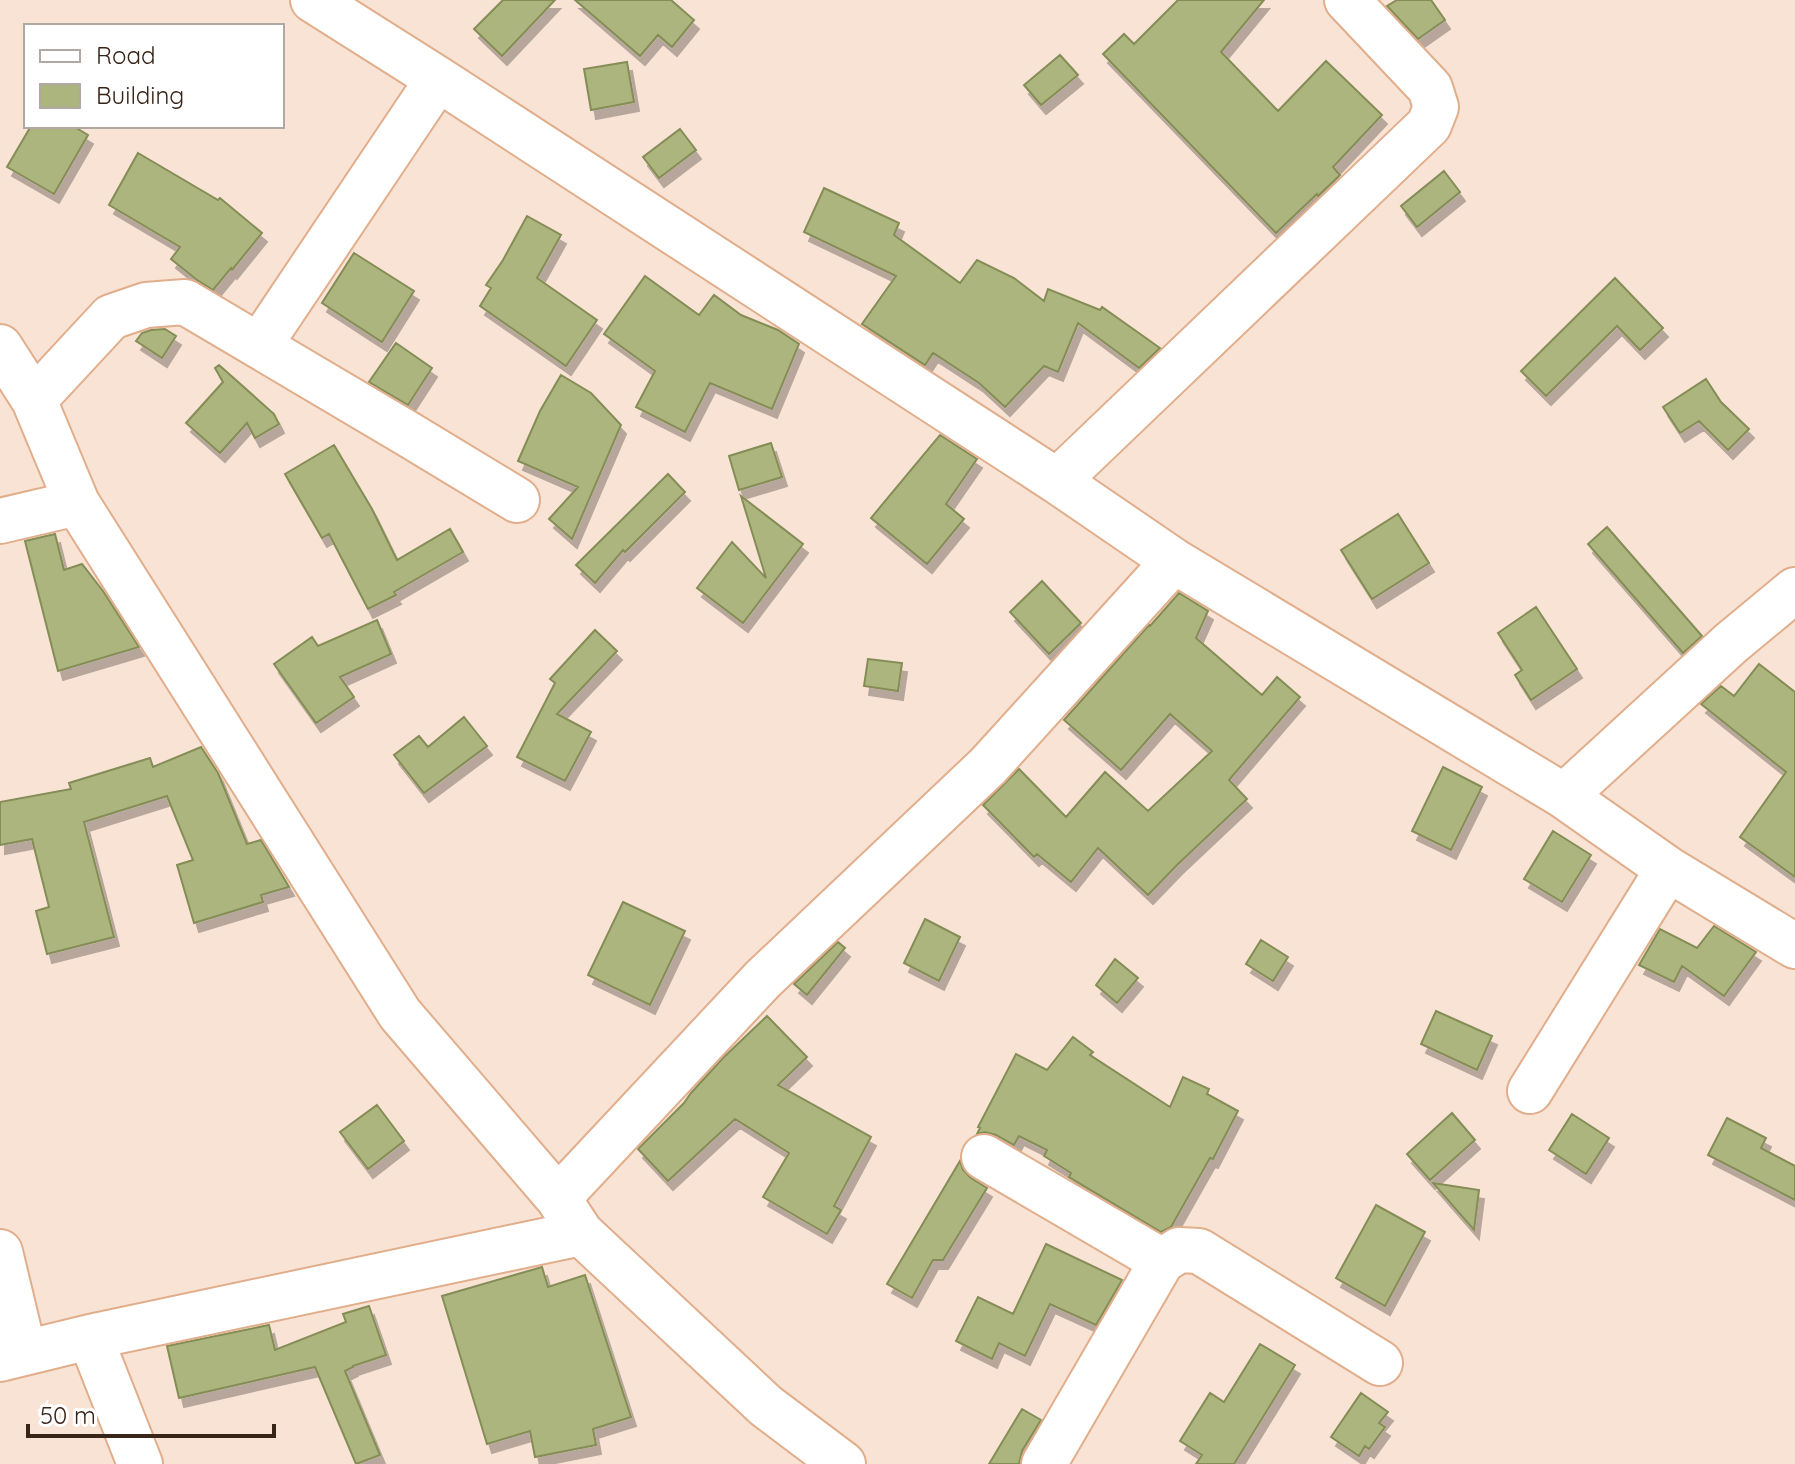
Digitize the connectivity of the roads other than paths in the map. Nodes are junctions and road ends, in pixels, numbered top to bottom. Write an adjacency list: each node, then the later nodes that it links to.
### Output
1 (313, 0): 3 (street)
2 (1347, 0): 7 (street)
3 (438, 79): 4 (street); 7 (street)
4 (259, 346): 6 (street); 8 (street)
5 (0, 347): 6 (street)
6 (34, 400): 9 (street)
7 (1057, 481): 11 (street)
8 (517, 500)
9 (77, 503): 10 (street); 18 (street)
10 (0, 521)
11 (1174, 561): 13 (street); 18 (street)
12 (1795, 590): 13 (street)
13 (1564, 796): 14 (street)
14 (1668, 869): 15 (street); 16 (street)
15 (1795, 946)
16 (1530, 1091)
17 (984, 1157): 21 (street)
18 (558, 1198): 19 (street)
19 (581, 1233): 22 (street); 26 (street)
20 (0, 1252): 23 (street)
21 (1162, 1261): 24 (street); 27 (street)
22 (90, 1337): 23 (street); 25 (street)
23 (12, 1356)
24 (1380, 1363)
25 (140, 1464)
26 (843, 1464)
27 (1044, 1464)

